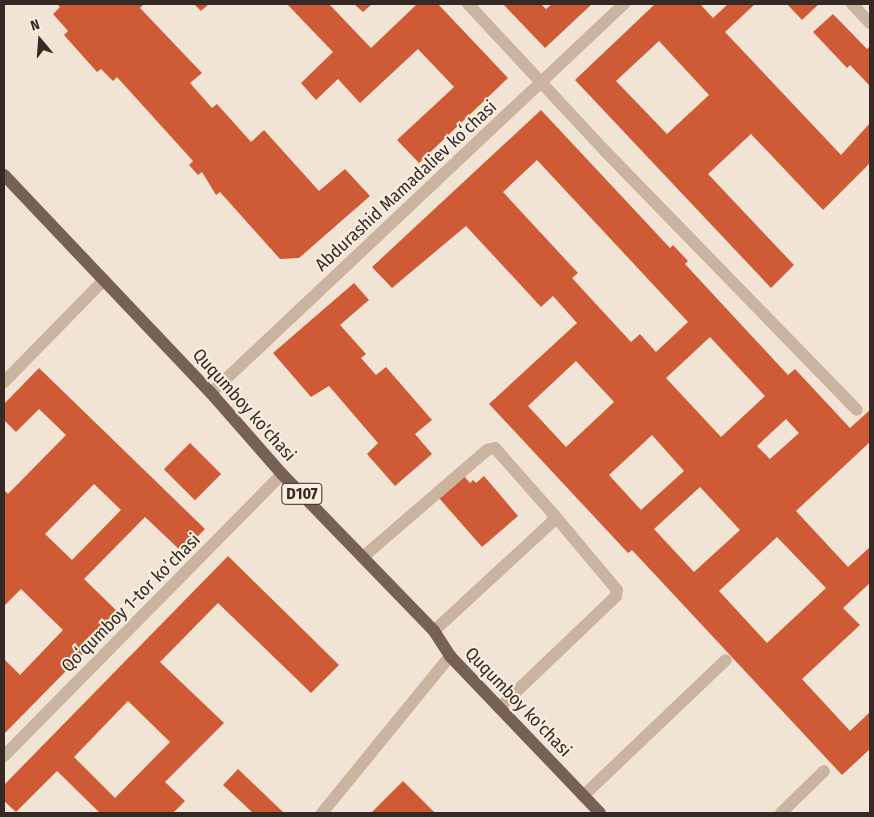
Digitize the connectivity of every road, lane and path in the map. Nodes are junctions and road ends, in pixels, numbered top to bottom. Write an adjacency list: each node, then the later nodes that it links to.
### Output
1 (468, 4): 5 (street)
2 (624, 4): 5 (street, Abdurashid Mamadaliev koʻchasi)
3 (852, 4): 4 (street)
4 (870, 23)
5 (541, 83): 9 (street, Abdurashid Mamadaliev koʻchasi); 10 (street)
6 (4, 175): 7 (main road, Ququmboy ko'chasi / D107)
7 (104, 280): 8 (street); 9 (main road, Ququmboy ko'chasi / D107)
8 (4, 382)
9 (211, 393): 11 (main road, Ququmboy ko'chasi / D107)
10 (857, 410)
11 (282, 474): 13 (main road, Ququmboy ko'chasi / D107); 18 (street, Qoʻqumboy 1-tor koʼchasi)
12 (554, 515): 13 (street); 14 (street); 17 (street)
13 (363, 558): 14 (main road, Ququmboy ko'chasi / D107)
14 (434, 631): 15 (main road, Ququmboy ko'chasi / D107)
15 (450, 656): 17 (main road, Ququmboy ko'chasi / D107); 21 (street)
16 (726, 660): 20 (street)
17 (499, 708): 20 (main road, Ququmboy ko'chasi / D107)
18 (4, 756)
19 (824, 771): 23 (street)
20 (584, 796): 22 (main road, Ququmboy ko'chasi / D107)
21 (322, 813)
22 (600, 813)
23 (782, 813)

